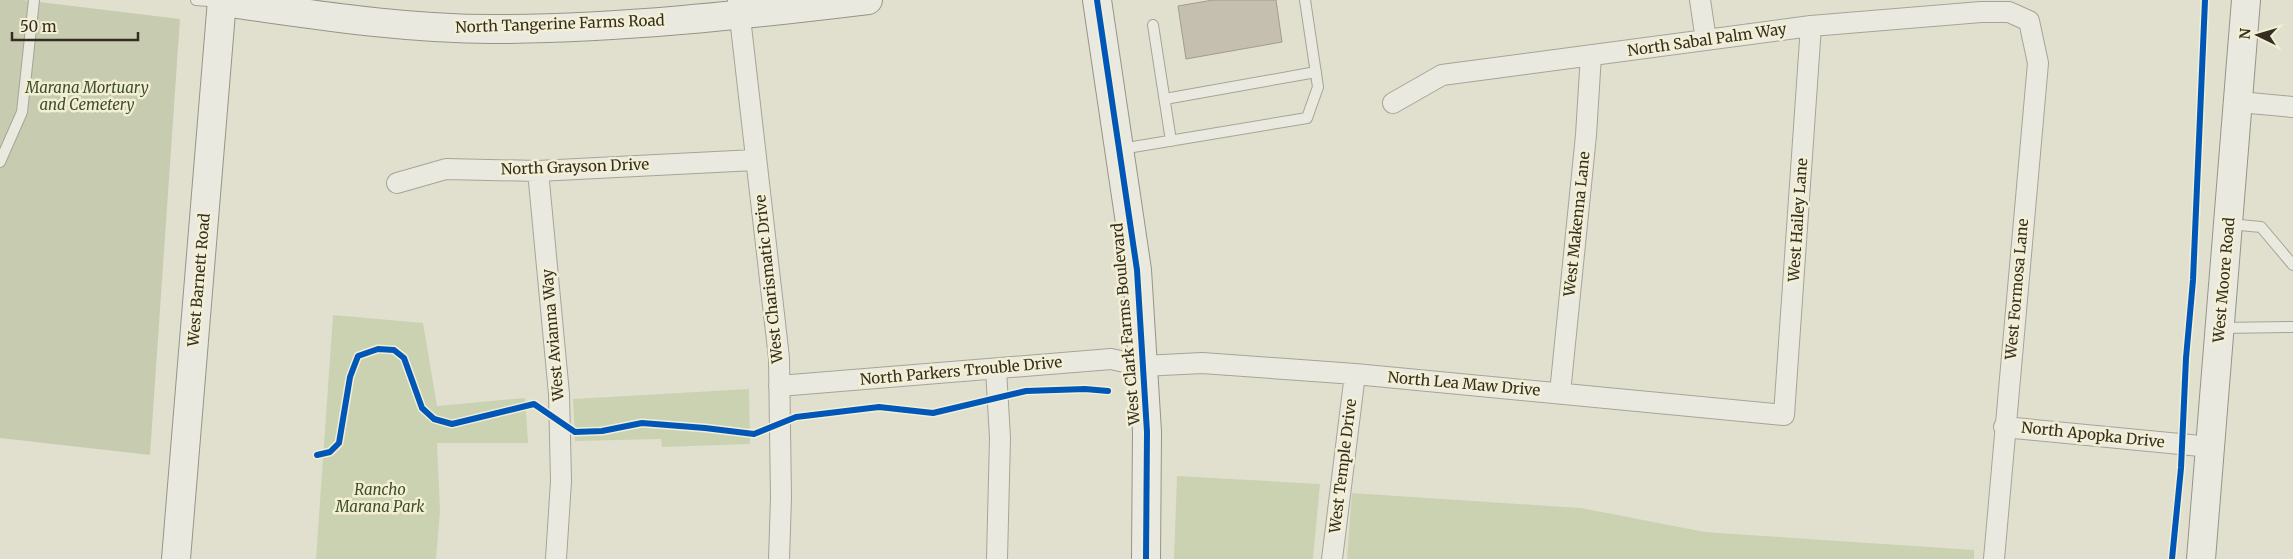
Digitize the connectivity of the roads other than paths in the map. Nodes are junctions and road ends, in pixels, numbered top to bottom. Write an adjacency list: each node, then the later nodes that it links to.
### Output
1 (34, 0): 22 (lane)
2 (868, 0): 8 (street, North Tangerine Farms Road)
3 (1097, 0): 20 (street, West Clark Farms Boulevard)
4 (1304, 0): 14 (lane)
5 (1700, 0): 12 (street)
6 (2246, 0): 16 (street, West Moore Road)
7 (213, 1): 8 (street, North Tangerine Farms Road); 37 (street, West Barnett Road)
8 (739, 8): 21 (street, West Charismatic Drive)
9 (2029, 21): 11 (street, North Sabal Palm Way); 35 (street, West Formosa Lane)
10 (1153, 25): 15 (lane)
11 (1811, 26): 12 (street, North Sabal Palm Way); 34 (street, West Hailey Lane)
12 (1706, 40): 13 (street, North Sabal Palm Way)
13 (1591, 55): 17 (street, North Sabal Palm Way); 33 (street, West Makenna Lane)
14 (1316, 72): 15 (lane); 19 (lane)
15 (1165, 100): 19 (lane)
16 (2238, 102): 18 (street); 25 (street, West Moore Road)
17 (1393, 104)
18 (2293, 107)
19 (1171, 141): 20 (lane)
20 (1120, 149): 29 (street, West Clark Farms Boulevard)
21 (755, 160): 23 (street, North Grayson Drive); 32 (street, West Charismatic Drive)
22 (0, 162)
23 (538, 170): 24 (street, North Grayson Drive); 38 (street, West Avianna Way)
24 (397, 183)
25 (2228, 224): 26 (lane); 28 (street, West Moore Road)
26 (2293, 265)
27 (2293, 327): 28 (lane)
28 (2220, 328): 36 (street, West Moore Road)
29 (1143, 366): 30 (street, North Parkers Trouble Drive); 31 (street, North Lea Maw Drive); 41 (street, West Clark Farms Boulevard)
30 (996, 369): 32 (street, North Parkers Trouble Drive); 40 (street)
31 (1355, 374): 33 (street, North Lea Maw Drive); 42 (street, West Temple Drive)
32 (779, 386): 39 (street, West Charismatic Drive)
33 (1560, 392): 34 (street, North Lea Maw Drive)
34 (1784, 415)
35 (2004, 427): 36 (street, North Apopka Drive); 43 (street, West Formosa Lane)
36 (2210, 447): 44 (street, West Moore Road)
37 (176, 559)
38 (556, 559)
39 (779, 559)
40 (998, 559)
41 (1146, 559)
42 (1332, 559)
43 (1994, 559)
44 (2201, 559)

